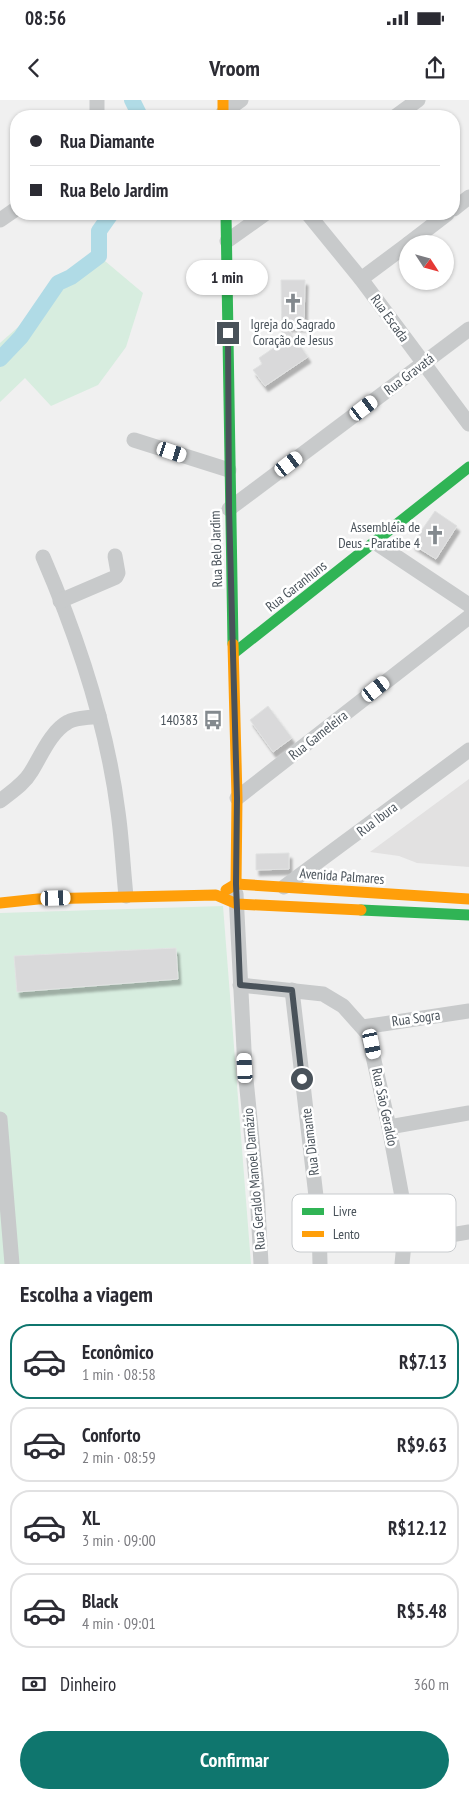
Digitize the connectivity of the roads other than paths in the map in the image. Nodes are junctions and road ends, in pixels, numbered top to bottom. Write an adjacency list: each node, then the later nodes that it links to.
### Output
1 (241, 100): 3 (street)
2 (418, 100): 4 (street)
3 (223, 110)
4 (404, 110)
5 (226, 220): 10 (street, Rua Belo Jardim)
6 (257, 220): 10 (street)
7 (313, 220): 12 (street, Rua Escada)
8 (440, 220): 9 (street)
9 (420, 235)
10 (227, 241): 18 (street, Rua Belo Jardim)
11 (399, 251): 12 (street)
12 (361, 279): 14 (street, Rua Escada)
13 (469, 329): 14 (street, Rua Gravatá)
14 (424, 364): 15 (street, Rua Escada); 19 (street, Rua Gravatá)
15 (469, 424)
16 (134, 440): 18 (street)
17 (469, 467): 20 (street, Rua Garanhuns)
18 (229, 470): 19 (street, Rua Belo Jardim)
19 (229, 509): 26 (street, Rua Belo Jardim)
20 (376, 543): 24 (street); 26 (street, Rua Garanhuns)
21 (115, 556): 23 (street)
22 (42, 557): 23 (street)
23 (60, 601): 27 (street)
24 (469, 605)
25 (469, 617): 29 (street, Rua Gameleira)
26 (234, 652): 29 (street, Rua Belo Jardim)
27 (99, 716): 30 (street); 33 (street)
28 (469, 750): 32 (street, Rua Ibura)
29 (237, 798): 31 (street, Rua Belo Jardim)
30 (0, 801)
31 (236, 884): 32 (street, Avenida Palmares); 34 (street); 37 (street, Rua Geraldo Manoel Damázio)
32 (284, 887): 35 (street, Avenida Palmares)
33 (126, 896): 34 (street); 36 (street)
34 (216, 896): 37 (street)
35 (469, 899)
36 (0, 903)
37 (237, 904): 38 (street); 39 (street, Rua Geraldo Manoel Damázio)
38 (469, 915)
39 (240, 985): 40 (street, Rua São Geraldo); 53 (street, Rua Geraldo Manoel Damázio)
40 (292, 990): 42 (street, Rua São Geraldo); 47 (street, Rua Diamante)
41 (469, 1010): 42 (street, Rua Sogra)
42 (363, 1027): 45 (street, Rua São Geraldo)
43 (469, 1113): 45 (street)
44 (0, 1119): 46 (street)
45 (390, 1127): 48 (street, Rua São Geraldo)
46 (1, 1145): 49 (street)
47 (316, 1194)
48 (401, 1194)
49 (4, 1223): 52 (street)
50 (469, 1232): 51 (street)
51 (456, 1234)
52 (12, 1264)
53 (261, 1264)

